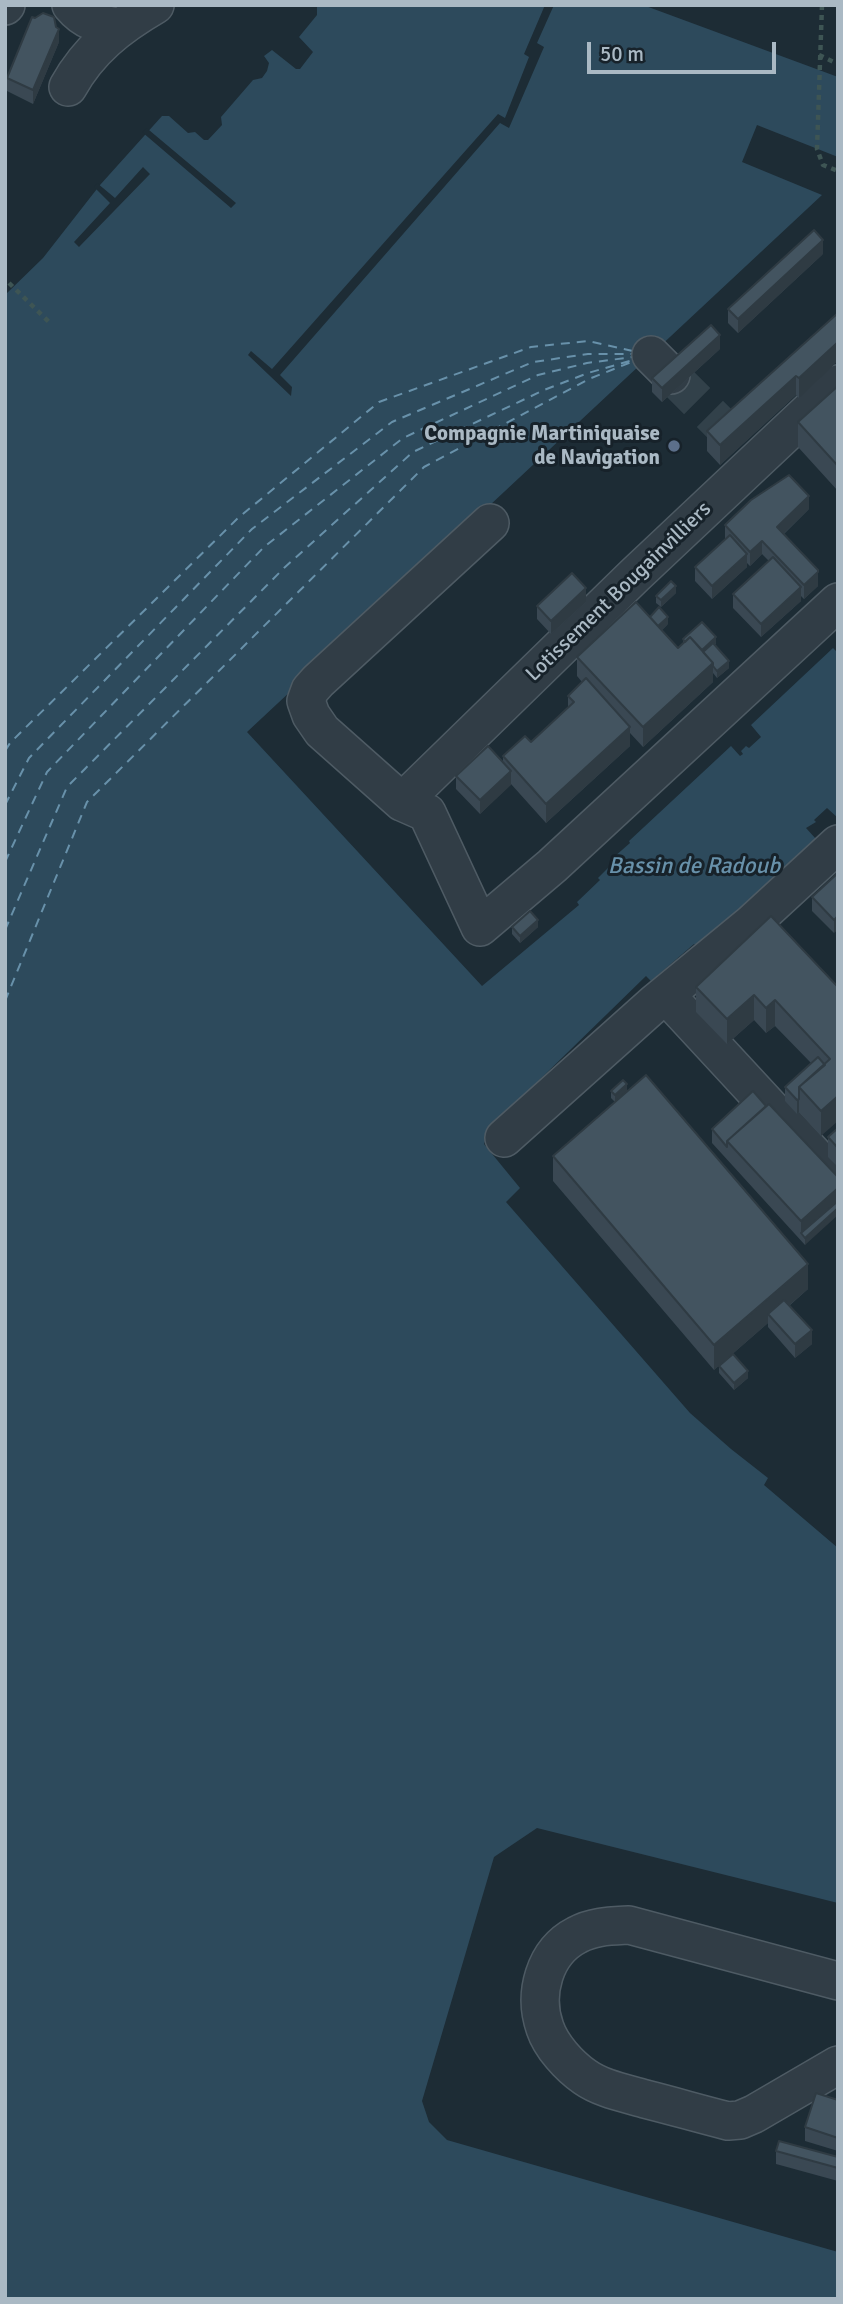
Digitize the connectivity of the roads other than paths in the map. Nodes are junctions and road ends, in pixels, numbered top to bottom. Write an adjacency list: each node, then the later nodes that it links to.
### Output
1 (71, 5): 3 (lane)
2 (155, 5): 3 (lane)
3 (119, 27): 4 (lane)
4 (68, 87)
5 (838, 384): 8 (lane, Lotissement Bougainvilliers)
6 (490, 523): 8 (lane)
7 (838, 602): 8 (lane)
8 (401, 802)
9 (838, 844): 10 (lane)
10 (666, 995): 11 (lane); 12 (lane)
11 (504, 1138)
12 (838, 1181)
13 (838, 1982): 14 (lane)
14 (838, 2065)

